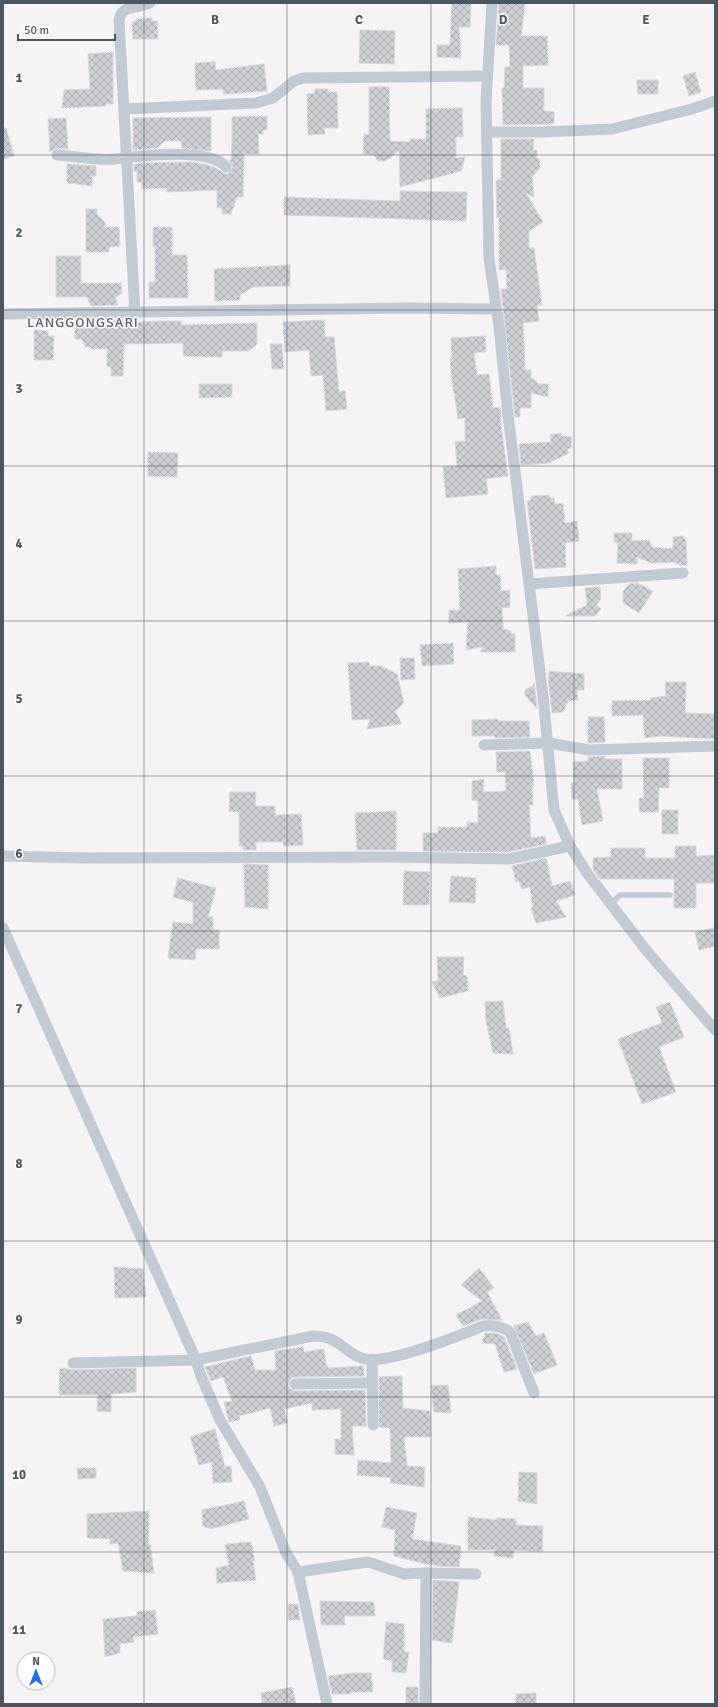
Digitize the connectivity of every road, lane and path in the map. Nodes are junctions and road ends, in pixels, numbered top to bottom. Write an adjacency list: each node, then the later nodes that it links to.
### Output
1 (150, 3): 5 (street)
2 (492, 3): 3 (street)
3 (487, 76): 5 (street); 6 (street)
4 (715, 101): 6 (street)
5 (125, 109): 8 (street)
6 (486, 132): 10 (street)
7 (57, 155): 8 (street)
8 (127, 156): 9 (street); 11 (street)
9 (226, 167)
10 (496, 309): 11 (street); 14 (street)
11 (135, 313): 12 (street)
12 (3, 314)
13 (682, 573): 14 (street)
14 (529, 584): 15 (street)
15 (549, 743): 16 (street); 17 (street); 18 (street)
16 (484, 745)
17 (715, 746)
18 (570, 846): 19 (street); 21 (street)
19 (3, 856)
20 (670, 894): 21 (lane)
21 (611, 904): 23 (street)
22 (3, 928): 25 (street)
23 (715, 1030)
24 (372, 1359): 25 (street); 27 (street); 29 (street)
25 (196, 1360): 26 (street); 31 (street)
26 (73, 1363)
27 (372, 1383): 28 (street); 30 (street)
28 (295, 1384)
29 (534, 1393)
30 (373, 1425)
31 (298, 1572): 32 (street); 34 (street)
32 (426, 1573): 33 (street); 35 (street)
33 (476, 1574)
34 (327, 1704)
35 (425, 1704)

